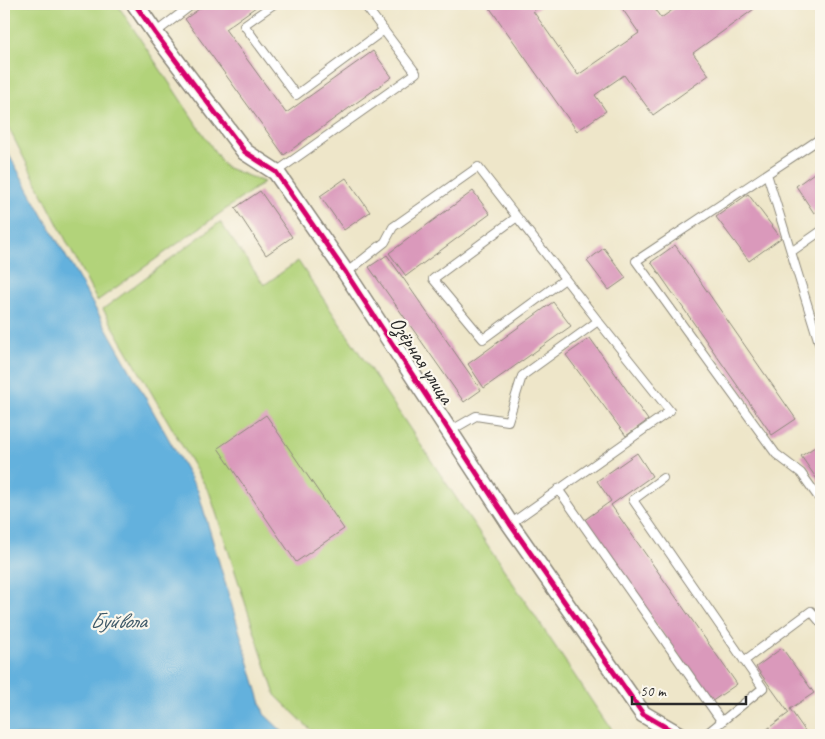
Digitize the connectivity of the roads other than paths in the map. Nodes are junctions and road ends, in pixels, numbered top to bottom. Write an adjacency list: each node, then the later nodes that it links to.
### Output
1 (135, 4): 6 (street, Озёрная улица)
2 (193, 4): 6 (lane)
3 (274, 4): 5 (lane)
4 (364, 4): 5 (lane)
5 (384, 30): 8 (lane)
6 (155, 33): 8 (street, Озёрная улица)
7 (821, 138): 9 (lane)
8 (276, 172): 13 (street, Озёрная улица)
9 (767, 174): 12 (lane); 20 (lane)
10 (517, 217): 13 (lane); 14 (lane); 14 (lane)
11 (821, 231): 12 (lane)
12 (791, 252): 16 (lane)
13 (346, 273): 17 (street, Озёрная улица)
14 (566, 279): 15 (lane)
15 (598, 321): 17 (lane); 19 (lane)
16 (821, 349)
17 (450, 431): 21 (street, Озёрная улица)
18 (663, 478): 23 (lane)
19 (558, 489): 21 (lane); 24 (lane)
20 (821, 501)
21 (510, 524): 25 (street, Озёрная улица)
22 (821, 623): 23 (lane)
23 (744, 661): 24 (lane)
24 (722, 722): 26 (lane)
25 (679, 735)
26 (705, 735)

